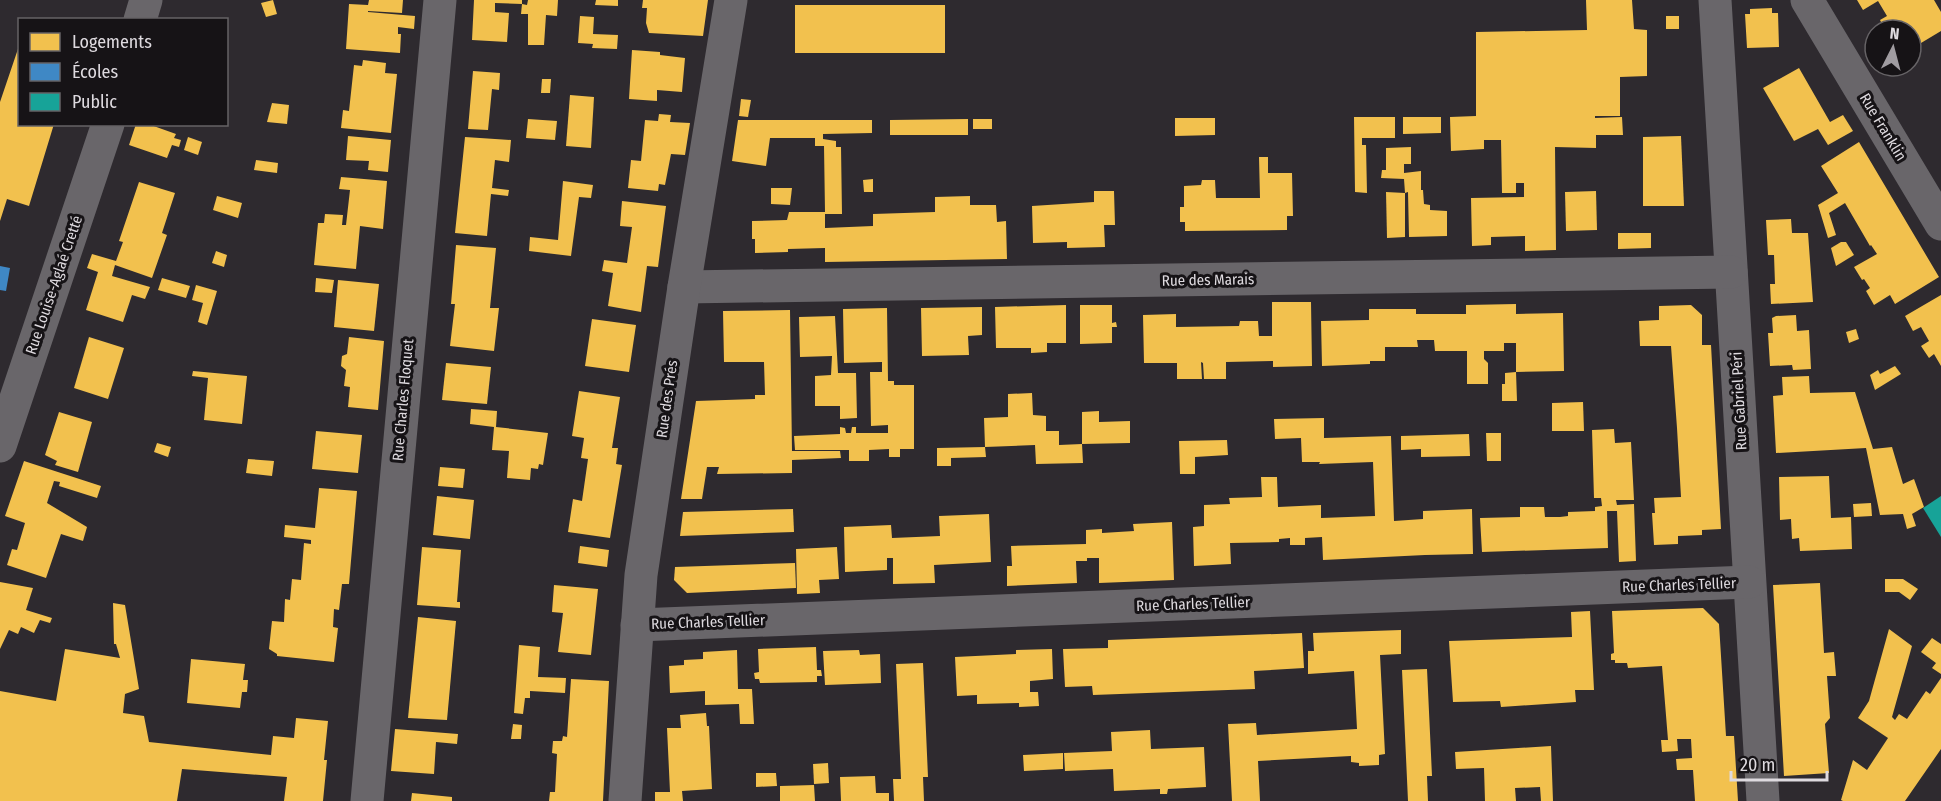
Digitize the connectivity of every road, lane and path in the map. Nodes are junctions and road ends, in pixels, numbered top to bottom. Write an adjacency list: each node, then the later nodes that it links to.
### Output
1 (146, 0): 6 (street)
2 (440, 0): 14 (street, Rue Charles Floquet)
3 (731, 0): 10 (street, Rue des Prés)
4 (1715, 0): 9 (street, Rue Gabriel Péri)
5 (1807, 0): 8 (street, Rue Franklin)
6 (141, 18)
7 (107, 126): 11 (street, Rue Louise-Aglaé Cretté)
8 (1941, 224)
9 (1731, 272): 10 (street, Rue des Marais); 12 (street, Rue Gabriel Péri)
10 (684, 287): 13 (street, Rue des Prés)
11 (0, 446)
12 (1749, 582): 13 (street, Rue Charles Tellier); 16 (street, Rue Gabriel Péri)
13 (638, 625): 15 (street, Rue des Prés)
14 (367, 801)
15 (626, 801)
16 (1763, 801)

